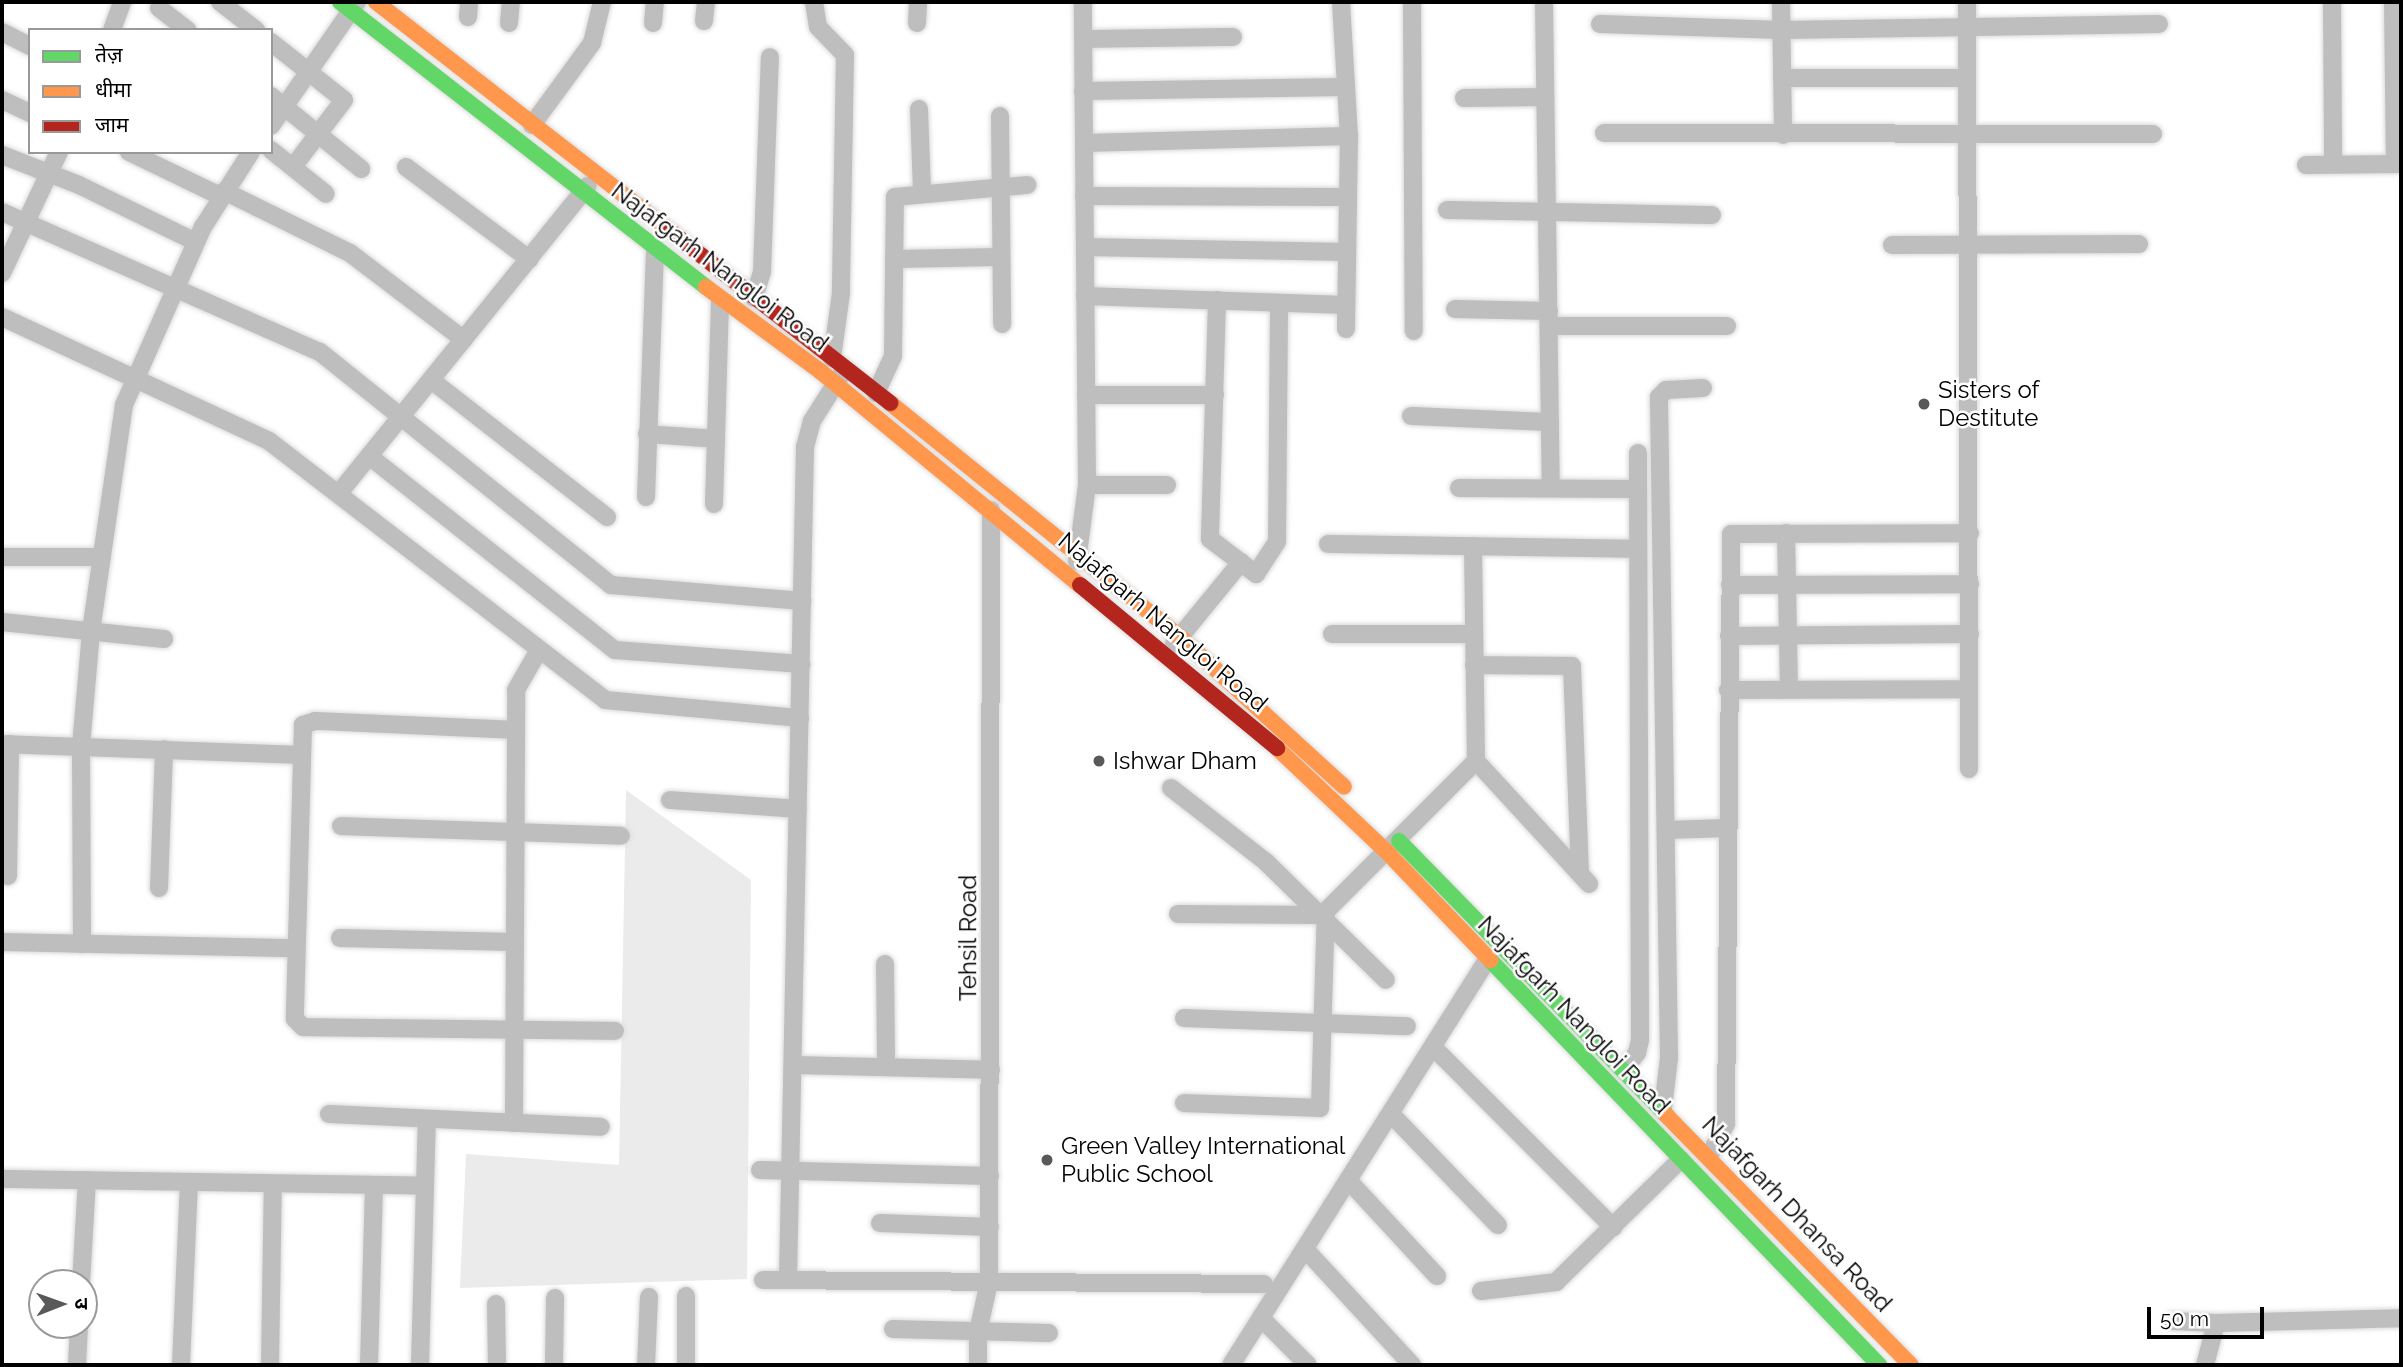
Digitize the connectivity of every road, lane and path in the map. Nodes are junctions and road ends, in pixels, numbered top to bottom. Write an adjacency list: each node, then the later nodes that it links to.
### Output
1 (122, 2): 26 (street)
2 (220, 2): 28 (street)
3 (376, 2): 50 (main road, Najafgarh Dhansa Road)
4 (511, 2): 21 (street)
5 (602, 2): 50 (street)
6 (655, 2): 22 (street)
7 (706, 2): 20 (street)
8 (814, 2): 110 (street)
9 (918, 2): 23 (street)
10 (1083, 2): 33 (street)
11 (1341, 2): 40 (street)
12 (1412, 2): 108 (street)
13 (1544, 2): 42 (street)
14 (1781, 2): 30 (street)
15 (1967, 2): 29 (street)
16 (2332, 2): 63 (street)
17 (2393, 2): 64 (street)
18 (349, 5): 37 (street); 73 (main road, Najafgarh Nangloi Road)
19 (159, 8): 27 (street)
20 (704, 21)
21 (509, 23)
22 (653, 23)
23 (917, 23)
24 (1600, 24): 30 (street)
25 (2159, 24): 29 (street)
26 (113, 28)
27 (184, 28)
28 (253, 28)
29 (1967, 28): 30 (street); 39 (street)
30 (1782, 30): 38 (street)
31 (2, 32): 35 (street)
32 (1233, 37): 33 (street)
33 (1084, 39): 41 (street)
34 (273, 44): 37 (street)
35 (28, 45)
36 (770, 57): 97 (street)
37 (309, 72): 45 (street); 52 (street)
38 (1782, 78): 39 (street); 55 (street)
39 (1967, 78): 53 (street)
40 (1344, 87): 41 (street); 56 (street)
41 (1083, 91): 57 (street)
42 (1545, 97): 43 (street); 81 (street)
43 (1464, 98)
44 (2, 100): 47 (street)
45 (278, 102): 49 (street); 52 (street)
46 (919, 109): 74 (street)
47 (28, 112)
48 (1000, 116): 72 (street)
49 (273, 119)
50 (532, 125): 70 (main road, Najafgarh Dhansa Road)
51 (1604, 133): 55 (street)
52 (319, 134): 66 (street); 68 (street)
53 (1968, 134): 54 (street); 55 (street); 87 (street)
54 (2153, 134)
55 (1783, 135)
56 (1349, 136): 57 (street); 78 (street)
57 (1084, 143): 77 (street)
58 (273, 152): 66 (street)
59 (58, 154): 69 (street)
60 (134, 154): 75 (street)
61 (250, 154): 75 (street)
62 (2, 155): 69 (street)
63 (2333, 164): 64 (street); 65 (street)
64 (2398, 164)
65 (2306, 165)
66 (293, 167): 76 (street)
67 (406, 167): 92 (street)
68 (361, 169)
69 (49, 174): 83 (street); 84 (street)
70 (596, 176): 73 (street); 97 (main road, Najafgarh Dhansa Road)
71 (1027, 184): 72 (street)
72 (1000, 187): 74 (street); 91 (street)
73 (583, 192): 89 (main road, Najafgarh Nangloi Road); 92 (street)
74 (922, 192): 93 (street)
75 (222, 193): 84 (street); 109 (street)
76 (326, 194)
77 (1084, 196): 78 (street); 88 (street)
78 (1348, 197): 90 (street)
79 (1447, 210): 81 (street)
80 (2, 212): 83 (street)
81 (1547, 214): 82 (street); 104 (street)
82 (1712, 215)
83 (26, 223): 94 (street); 95 (street)
84 (196, 242): 95 (street)
85 (2139, 244): 87 (street)
86 (1892, 245): 87 (street)
87 (1969, 246): 136 (street)
88 (1085, 247): 90 (street); 96 (street)
89 (655, 250): 98 (main road, Najafgarh Nangloi Road); 121 (street)
90 (1347, 252): 101 (street)
91 (1001, 257): 93 (street); 105 (street)
92 (529, 259): 109 (street)
93 (894, 259): 115 (street)
94 (3, 268)
95 (175, 286): 111 (street); 119 (street)
96 (1085, 296): 99 (street); 116 (street)
97 (754, 298): 110 (main road, Najafgarh Dhansa Road)
98 (720, 299): 113 (main road, Najafgarh Nangloi Road); 122 (street)
99 (1217, 300): 100 (street); 117 (street)
100 (1279, 303): 101 (street); 143 (street)
101 (1346, 305): 107 (street)
102 (1455, 309): 104 (street)
103 (2, 317): 111 (street)
104 (1549, 319): 106 (street); 120 (street)
105 (1002, 324)
106 (1727, 326)
107 (1346, 329)
108 (1414, 331)
109 (464, 340): 112 (street)
110 (838, 363): 113 (street); 115 (main road, Najafgarh Dhansa Road)
111 (136, 376): 130 (street); 142 (street)
112 (431, 380): 119 (street); 134 (street)
113 (837, 385): 133 (main road, Najafgarh Nangloi Road); 148 (street)
114 (1703, 388): 178 (street)
115 (877, 393): 140 (main road, Najafgarh Dhansa Road)
116 (1086, 395): 117 (street); 125 (street)
117 (1215, 395): 143 (street)
118 (1411, 416): 120 (street)
119 (400, 418): 124 (street); 148 (street)
120 (1550, 422): 127 (street)
121 (648, 435): 122 (street); 131 (street)
122 (716, 439): 132 (street)
123 (1638, 453): 129 (street)
124 (369, 456): 130 (street); 160 (street)
125 (1087, 485): 126 (street); 140 (street)
126 (1167, 485)
127 (1551, 485): 128 (street); 129 (street)
128 (1459, 488)
129 (1638, 489): 139 (street)
130 (339, 493): 158 (street)
131 (646, 497)
132 (714, 504)
133 (992, 510): 144 (main road, Najafgarh Nangloi Road); 203 (street, Tehsil Road)
134 (607, 517)
135 (1786, 533): 136 (street); 145 (street); 146 (street)
136 (1970, 533): 147 (street)
137 (1328, 544): 138 (street)
138 (1473, 546): 139 (street); 152 (street)
139 (1637, 550): 202 (street)
140 (1078, 554): 144 (street); 156 (main road, Najafgarh Dhansa Road)
141 (2, 557): 142 (street)
142 (102, 557): 150 (street)
143 (1241, 562): 156 (street)
144 (1075, 578): 159 (main road, Najafgarh Nangloi Road)
145 (1730, 584): 146 (street); 155 (street)
146 (1786, 584): 147 (street); 154 (street)
147 (1970, 584): 153 (street)
148 (802, 601): 160 (street)
149 (2, 622): 150 (street)
150 (91, 631): 157 (street); 168 (street)
151 (1332, 634): 152 (street)
152 (1474, 634): 161 (street)
153 (1970, 634): 154 (street); 163 (street)
154 (1786, 635): 155 (street); 162 (street)
155 (1730, 636): 164 (street)
156 (1180, 637): 159 (street); 181 (main road, Najafgarh Dhansa Road)
157 (164, 639)
158 (539, 650): 165 (street); 166 (street)
159 (1167, 653): 181 (main road, Najafgarh Nangloi Road)
160 (801, 664): 165 (street)
161 (1474, 664): 171 (street); 171 (street)
162 (1789, 689): 163 (street); 164 (street)
163 (1969, 689): 172 (street)
164 (1728, 690): 177 (street)
165 (800, 718): 175 (street)
166 (516, 730): 170 (street); 179 (street)
167 (6, 744): 168 (street); 182 (street)
168 (81, 746): 169 (street); 189 (street)
169 (164, 749): 170 (street); 183 (street)
170 (300, 755): 190 (street)
171 (1476, 761): 181 (street)
172 (1969, 769)
173 (1171, 788): 185 (street)
174 (670, 800): 175 (street)
175 (798, 809): 200 (street)
176 (341, 826): 179 (street)
177 (1727, 828): 178 (street); 213 (street)
178 (1667, 830): 207 (street)
179 (515, 833): 180 (street); 188 (street)
180 (621, 836)
181 (1392, 845): 185 (street); 191 (main road, Najafgarh Nangloi Road); 202 (main road, Najafgarh Dhansa Road)
182 (8, 876)
183 (159, 888)
184 (1178, 914): 185 (street)
185 (1324, 915): 193 (street); 195 (street)
186 (340, 938): 188 (street)
187 (2, 942): 189 (street)
188 (514, 942): 198 (street)
189 (82, 944): 190 (street)
190 (296, 948): 198 (street)
191 (1488, 958): 199 (street); 206 (main road, Najafgarh Nangloi Road)
192 (885, 964): 201 (street)
193 (1386, 980)
194 (1184, 1018): 195 (street)
195 (1322, 1022): 196 (street); 205 (street)
196 (1407, 1026)
197 (615, 1031): 198 (street)
198 (514, 1032): 211 (street)
199 (1433, 1047): 209 (street); 228 (street)
200 (793, 1065): 201 (street); 216 (street)
201 (886, 1067): 203 (street)
202 (1624, 1069): 204 (main road, Najafgarh Dhansa Road)
203 (991, 1070): 217 (street, Tehsil Road)
204 (1645, 1090): 206 (main road); 207 (main road, Najafgarh Dhansa Road)
205 (1184, 1103)
206 (1629, 1105): 214 (main road, Najafgarh Nangloi Road)
207 (1663, 1108): 213 (main road, Najafgarh Dhansa Road)
208 (329, 1114): 210 (street)
209 (1391, 1114): 220 (street); 226 (street)
210 (427, 1119): 211 (street); 224 (street)
211 (514, 1123): 212 (street)
212 (601, 1127)
213 (1710, 1155): 263 (main road, Najafgarh Dhansa Road)
214 (1681, 1159): 228 (street); 262 (main road, Najafgarh Nangloi Road)
215 (760, 1170): 216 (street)
216 (790, 1170): 217 (street); 232 (street)
217 (990, 1176): 227 (street, Tehsil Road)
218 (2, 1179): 219 (street)
219 (87, 1180): 221 (street); 230 (street)
220 (1349, 1180): 229 (street); 231 (street)
221 (189, 1182): 222 (street); 250 (street)
222 (273, 1184): 223 (street); 251 (street)
223 (374, 1185): 224 (street); 252 (street)
224 (425, 1186): 253 (street)
225 (880, 1223): 227 (street)
226 (1498, 1225)
227 (989, 1227): 234 (street, Tehsil Road)
228 (1613, 1227): 236 (street)
229 (1305, 1249): 241 (street); 261 (street)
230 (82, 1269)
231 (1437, 1276)
232 (788, 1279): 233 (street); 234 (street)
233 (763, 1280)
234 (989, 1282): 235 (street); 246 (street, Tehsil Road)
235 (1265, 1284)
236 (1481, 1291)
237 (686, 1296): 257 (street)
238 (649, 1297): 256 (street)
239 (555, 1298): 255 (street)
240 (496, 1304): 254 (street)
241 (1261, 1318): 259 (street); 260 (street)
242 (2401, 1318): 244 (street)
243 (2173, 1321): 244 (street)
244 (2216, 1323): 264 (street)
245 (893, 1329): 246 (street)
246 (978, 1332): 247 (street); 258 (street, Tehsil Road)
247 (1049, 1333)
248 (78, 1339): 249 (street)
249 (77, 1365)
250 (181, 1365)
251 (270, 1365)
252 (369, 1365)
253 (421, 1365)
254 (496, 1365)
255 (554, 1365)
256 (646, 1365)
257 (687, 1365)
258 (978, 1365)
259 (1231, 1365)
260 (1307, 1365)
261 (1412, 1365)
262 (1879, 1365)
263 (1912, 1365)
264 (2205, 1365)

